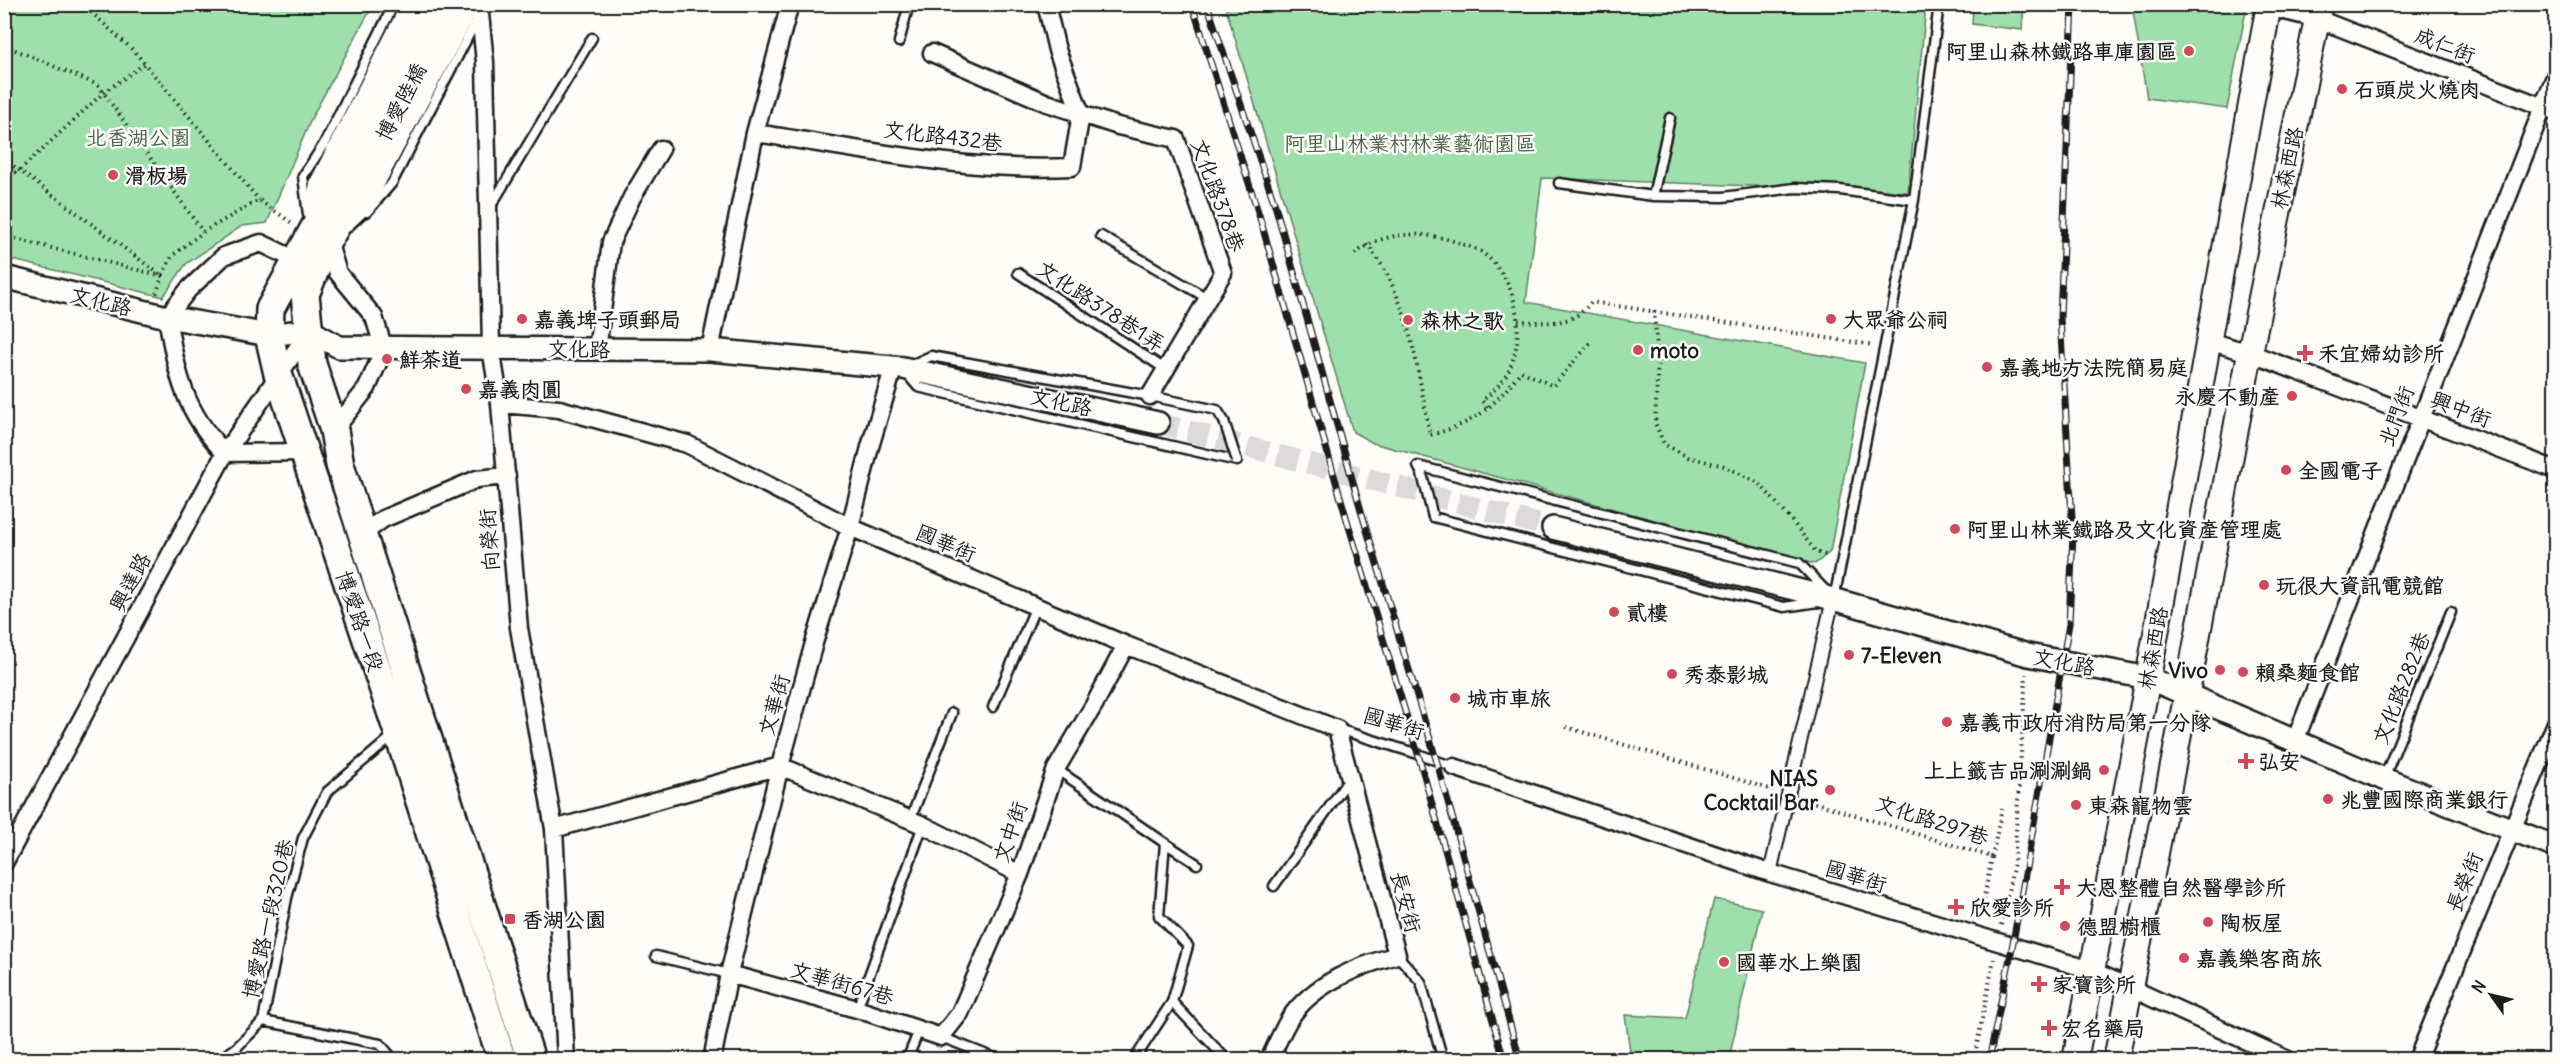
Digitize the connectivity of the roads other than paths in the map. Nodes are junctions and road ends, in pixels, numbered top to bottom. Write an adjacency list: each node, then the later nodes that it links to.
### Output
1 (394, 4): 27 (lane)
2 (410, 4): 22 (street)
3 (429, 4): 22 (main road, 博愛陸橋)
4 (450, 4): 22 (main road, 博愛陸橋)
5 (790, 4): 19 (street)
6 (909, 4): 13 (lane)
7 (1046, 4): 17 (street)
8 (1939, 4): 24 (lane)
9 (2269, 6): 11 (street, 林森西路); 35 (main road, 林森西路)
10 (479, 8): 22 (street); 25 (street, 向榮街); 27 (lane)
11 (2319, 12): 16 (street, 成仁街); 40 (main road, 林森西路)
12 (592, 39): 25 (lane)
13 (899, 42)
14 (932, 53): 17 (street, 文化路378巷)
15 (2556, 74): 16 (street, 北門街)
16 (2549, 110): 46 (street, 北門街)
17 (1081, 114): 19 (street, 文化路432巷); 31 (street, 文化路378巷)
18 (1670, 118): 23 (lane)
19 (755, 133): 39 (street)
20 (661, 149): 38 (street)
21 (1559, 183): 23 (lane)
22 (342, 195): 27 (main road, 博愛路一段)
23 (1653, 196): 24 (lane)
24 (1914, 200): 56 (lane)
25 (488, 212): 36 (street, 向榮街)
26 (1101, 236): 31 (lane)
27 (319, 238): 28 (main road, 博愛路一段); 33 (main road, 博愛路一段); 37 (street)
28 (296, 260): 32 (street); 34 (main road, 博愛路一段)
29 (1018, 273): 42 (lane, 文化路378巷1弄)
30 (4, 277): 32 (street, 文化路)
31 (1207, 298): 42 (street, 文化路378巷)
32 (159, 316): 34 (street, 文化路); 50 (street)
33 (309, 330): 34 (street, 文化路); 37 (street, 文化路); 43 (street, 興達路); 48 (main road, 博愛路一段)
34 (269, 334): 43 (main road, 博愛路一段)
35 (2208, 341): 40 (street); 60 (main road, 林森西路)
36 (491, 348): 37 (street, 文化路); 38 (street, 文化路); 45 (street, 向榮街)
37 (384, 349): 48 (street)
38 (597, 350): 39 (street, 文化路)
39 (710, 350): 41 (street, 文化路)
40 (2250, 353): 46 (street, 興中街); 61 (main road, 林森西路)
41 (898, 367): 44 (lane); 44 (lane, bridge); 47 (street, 文化路); 53 (street, 文華街)
42 (1165, 369): 44 (street, 文化路378巷)
43 (278, 374): 49 (main road, 博愛路一段); 50 (street, 興達路)
44 (1150, 396)
45 (500, 404): 52 (street, 向榮街); 53 (street, 國華街)
46 (2420, 418): 51 (street, 興中街); 67 (street, 北門街)
47 (1158, 423)
48 (334, 430): 55 (main road, 博愛路一段)
49 (306, 452): 50 (street); 66 (main road, 博愛路一段)
50 (225, 453): 78 (street, 興達路)
51 (2556, 470)
52 (507, 476): 55 (street); 74 (street, 向榮街)
53 (850, 527): 57 (street, 國華街); 68 (street, 文華街)
54 (1553, 528): 56 (street, 文化路)
55 (361, 535): 96 (main road, 博愛路一段)
56 (1833, 599): 56 (lane, bridge); 60 (street, 文化路); 80 (street)
57 (1036, 606): 59 (street, 國華街); 62 (lane)
58 (2451, 612): 72 (lane, 文化路282巷)
59 (1126, 645): 65 (street, 國華街); 70 (street, 文中街)
60 (2148, 678): 61 (street, 文化路); 85 (main road, 林森西路)
61 (2187, 693): 67 (street, 文化路); 87 (main road, 林森西路)
62 (993, 706)
63 (952, 713): 73 (lane)
64 (2556, 723): 75 (street, 長榮街)
65 (1337, 729): 69 (lane, 國華街); 71 (street, 長安街)
66 (398, 732): 90 (lane, 博愛路一段320巷); 95 (main road, 博愛路一段)
67 (2295, 741): 72 (street, 文化路)
68 (780, 765): 73 (street); 74 (street); 86 (street, 文華街)
69 (1454, 767): 80 (street, 國華街)
70 (1056, 769): 76 (lane); 81 (street, 文中街)
71 (1349, 779): 82 (lane); 83 (street, 長安街)
72 (2384, 779): 75 (street, 文化路)
73 (917, 822): 81 (street); 89 (lane)
74 (554, 829): 97 (street, 向榮街)
75 (2510, 830): 77 (street, 文化路); 108 (street, 長榮街)
76 (1165, 843): 79 (lane); 88 (lane)
77 (2556, 847)
78 (4, 863)
79 (1197, 864)
80 (1770, 873): 85 (street, 國華街)
81 (1020, 874): 92 (street, 文中街)
82 (1274, 886)
83 (1397, 955): 103 (street, 長安街); 104 (lane)
84 (656, 956): 86 (lane)
85 (2091, 970): 87 (street, 國華街); 105 (main road, 林森西路)
86 (729, 974): 89 (street, 文華街67巷); 98 (street, 文華街)
87 (2129, 989): 106 (main road, 林森西路); 107 (street, 國華街)
88 (1172, 1002): 101 (lane); 102 (lane)
89 (857, 1009): 91 (street, 文華街67巷)
90 (263, 1021): 93 (lane, 博愛路一段320巷); 94 (lane)
91 (919, 1030): 92 (street, 文華街67巷); 99 (lane)
92 (941, 1037): 100 (lane)
93 (219, 1059)
94 (394, 1059)
95 (502, 1059)
96 (531, 1059)
97 (566, 1059)
98 (712, 1059)
99 (907, 1059)
100 (1000, 1059)
101 (1134, 1059)
102 (1227, 1059)
103 (1269, 1059)
104 (1443, 1059)
105 (2076, 1059)
106 (2116, 1059)
107 (2288, 1059)
108 (2417, 1059)

